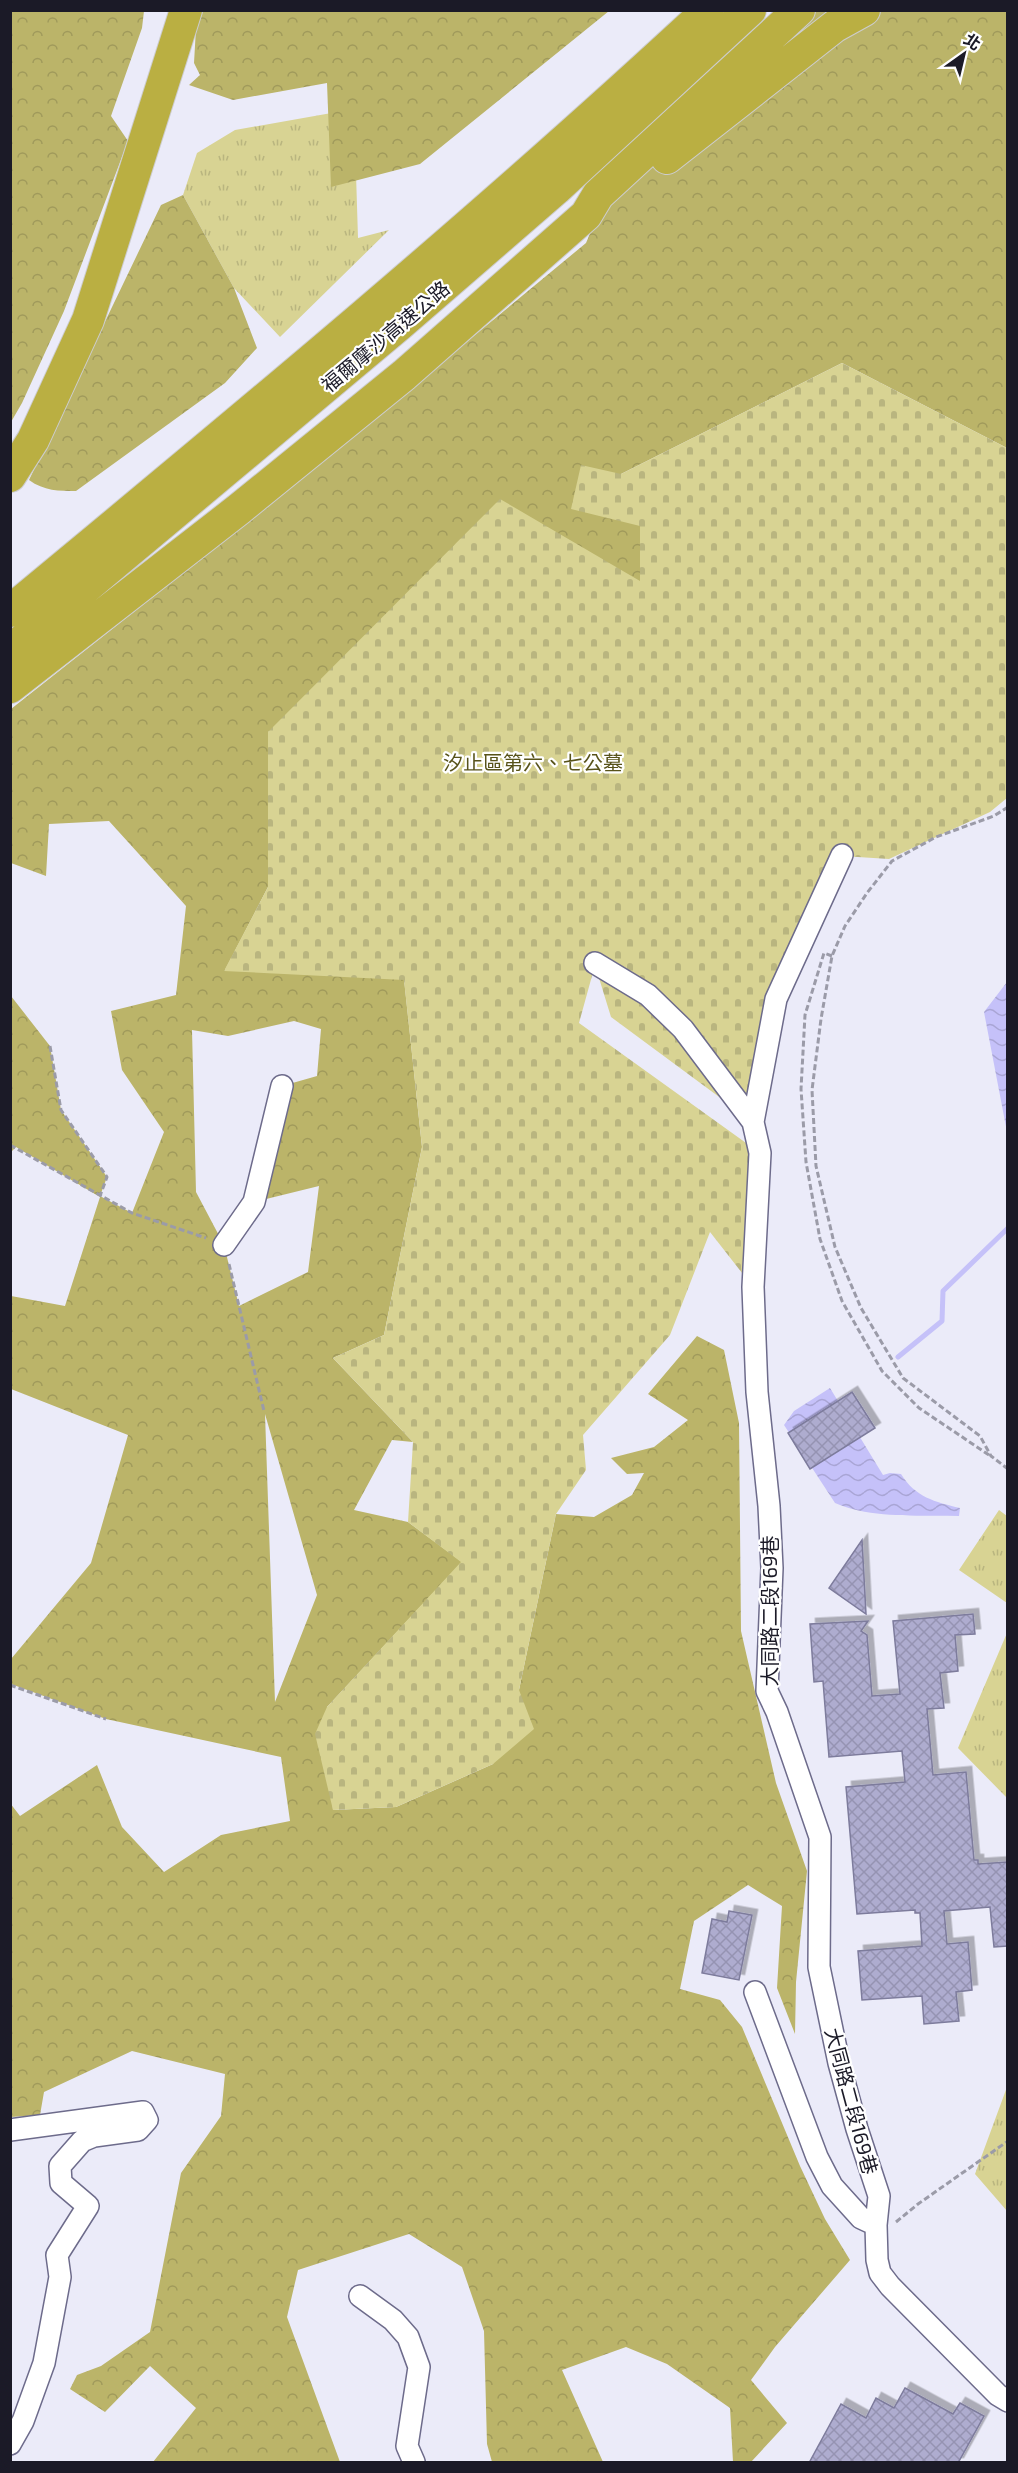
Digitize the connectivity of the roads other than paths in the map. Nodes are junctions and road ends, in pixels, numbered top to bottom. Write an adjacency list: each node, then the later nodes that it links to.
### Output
1 (186, 10): 7 (highway)
2 (708, 10): 8 (highway, 福爾摩沙高速公路)
3 (750, 10): 9 (highway, 福爾摩沙高速公路)
4 (798, 10): 6 (highway)
5 (864, 10): 6 (highway)
6 (586, 215): 10 (highway)
7 (10, 476)
8 (10, 611)
9 (10, 651)
10 (10, 687)
11 (842, 855): 14 (lane)
12 (595, 963): 14 (lane, 大同路二段169巷)
13 (282, 1086): 15 (lane)
14 (753, 1122): 18 (lane, 大同路二段169巷)
15 (224, 1245)
16 (754, 1992): 18 (lane)
17 (10, 2130): 21 (lane)
18 (876, 2232): 20 (lane, 大同路二段169巷)
19 (360, 2296): 22 (lane)
20 (1008, 2401)
21 (10, 2444)
22 (414, 2463)

